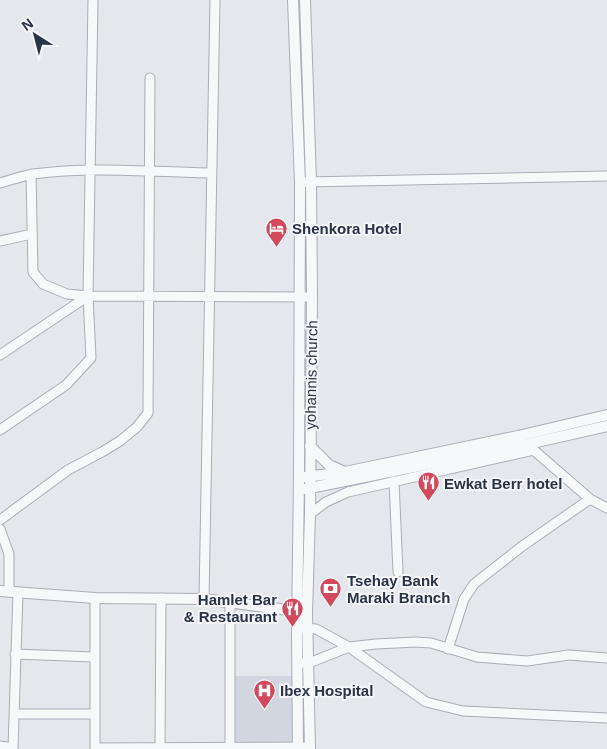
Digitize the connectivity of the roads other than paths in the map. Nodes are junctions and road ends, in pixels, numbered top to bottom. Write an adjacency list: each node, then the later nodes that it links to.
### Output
1 (93, 0): 6 (street)
2 (215, 0): 8 (street)
3 (293, 0): 11 (street)
4 (305, 0): 12 (street, yohannis church)
5 (150, 78): 7 (street)
6 (91, 169): 7 (street); 9 (street); 16 (street)
7 (149, 172): 8 (street); 18 (street)
8 (212, 173): 17 (street)
9 (31, 174): 13 (street); 14 (street)
10 (607, 176): 12 (street)
11 (300, 182): 12 (street); 19 (street)
12 (311, 182): 20 (street, yohannis church)
13 (0, 183)
14 (32, 234): 15 (street); 16 (street)
15 (0, 241)
16 (88, 296): 18 (street); 21 (street); 24 (street)
17 (209, 296): 18 (street); 19 (street); 42 (street)
18 (148, 297): 36 (street)
19 (300, 297): 20 (street); 29 (street)
20 (312, 297): 26 (street, yohannis church)
21 (0, 355)
22 (607, 415): 25 (street)
23 (607, 426): 27 (street)
24 (0, 430)
25 (518, 436): 27 (street); 28 (street)
26 (310, 446): 28 (street); 29 (street, yohannis church)
27 (531, 447): 30 (street); 31 (street); 33 (street)
28 (346, 472): 29 (street)
29 (304, 477): 31 (street, yohannis church); 32 (street)
30 (394, 481): 35 (street); 38 (street)
31 (310, 488): 32 (street); 35 (street, yohannis church)
32 (299, 489): 44 (street)
33 (590, 499): 34 (street); 48 (street)
34 (607, 508)
35 (310, 514): 44 (street, yohannis church)
36 (0, 520)
37 (0, 530): 39 (street)
38 (398, 572)
39 (9, 592): 40 (street); 49 (street)
40 (95, 598): 41 (street); 50 (street)
41 (161, 598): 42 (street); 59 (street)
42 (204, 599): 43 (street)
43 (230, 603): 44 (street); 60 (street)
44 (302, 612): 45 (street, yohannis church); 46 (street)
45 (308, 627): 46 (street); 47 (street); 53 (street, yohannis church)
46 (296, 629): 52 (street)
47 (349, 648): 48 (street); 53 (street); 56 (street)
48 (448, 649): 51 (street)
49 (15, 654): 50 (street); 54 (street)
50 (94, 658): 55 (street)
51 (607, 658)
52 (297, 663): 53 (street); 61 (street)
53 (309, 663): 62 (street, yohannis church)
54 (15, 714): 55 (street); 58 (street)
55 (93, 714): 63 (street)
56 (607, 718)
57 (0, 746): 58 (street)
58 (13, 748)
59 (160, 748): 60 (street); 63 (street)
60 (230, 748): 61 (street)
61 (298, 748): 62 (street)
62 (310, 748)
63 (94, 749)

